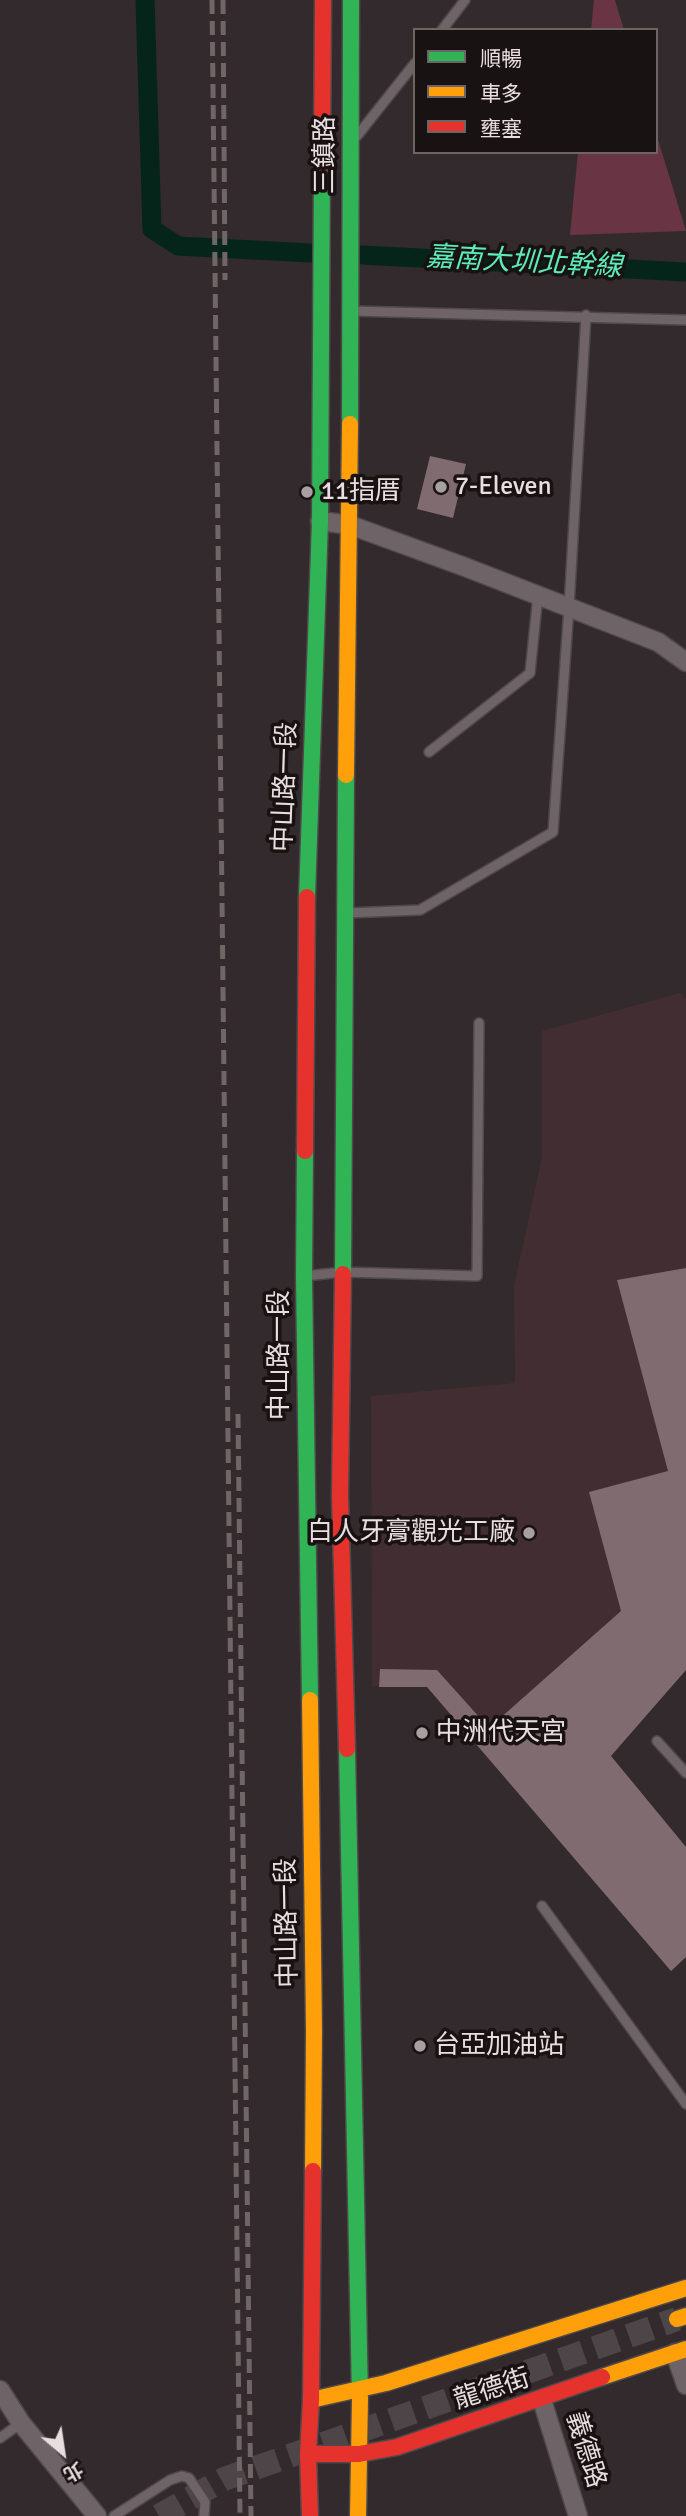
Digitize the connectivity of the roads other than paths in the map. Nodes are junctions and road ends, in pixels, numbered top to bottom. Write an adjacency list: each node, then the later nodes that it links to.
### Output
1 (323, 0): 7 (main road, 三鎮路)
2 (351, 0): 6 (main road, 三鎮路)
3 (465, 0): 4 (lane)
4 (444, 28)
5 (413, 66): 6 (lane)
6 (351, 144): 8 (main road, 三鎮路)
7 (321, 311): 11 (main road, 中山路一段)
8 (351, 311): 9 (lane); 12 (main road, 中山路一段)
9 (586, 315): 10 (lane); 14 (lane)
10 (686, 320)
11 (320, 521): 12 (street); 20 (main road, 中山路一段)
12 (350, 526): 13 (street); 17 (main road, 中山路一段)
13 (538, 595): 14 (street); 16 (lane)
14 (569, 607): 15 (street); 17 (lane)
15 (686, 662)
16 (429, 752)
17 (344, 913): 19 (main road, 中山路一段)
18 (478, 1023): 19 (lane)
19 (343, 1272): 20 (lane); 24 (main road, 中山路一段)
20 (304, 1276): 24 (main road, 中山路一段)
21 (657, 1741): 22 (lane)
22 (686, 1773)
23 (542, 1906): 25 (lane)
24 (334, 2033): 29 (main road, 中山路一段); 31 (main road, 中山路一段)
25 (686, 2104)
26 (686, 2288): 29 (main road, 龍德街)
27 (681, 2351): 28 (street); 32 (main road, 龍德街)
28 (686, 2385)
29 (358, 2388): 31 (main road, 龍德街); 36 (main road, 中山路一段)
30 (0, 2390): 33 (street)
31 (311, 2400): 35 (main road, 中山路一段)
32 (542, 2400): 36 (main road, 龍德街); 42 (street, 義德路)
33 (21, 2423): 34 (lane); 37 (street)
34 (0, 2438)
35 (308, 2454): 36 (main road, 龍德街); 40 (main road, 中山路一段)
36 (359, 2454): 41 (main road, 中山路一段)
37 (97, 2516)
38 (114, 2516): 39 (lane)
39 (204, 2516)
40 (310, 2516)
41 (358, 2516)
42 (578, 2516)

